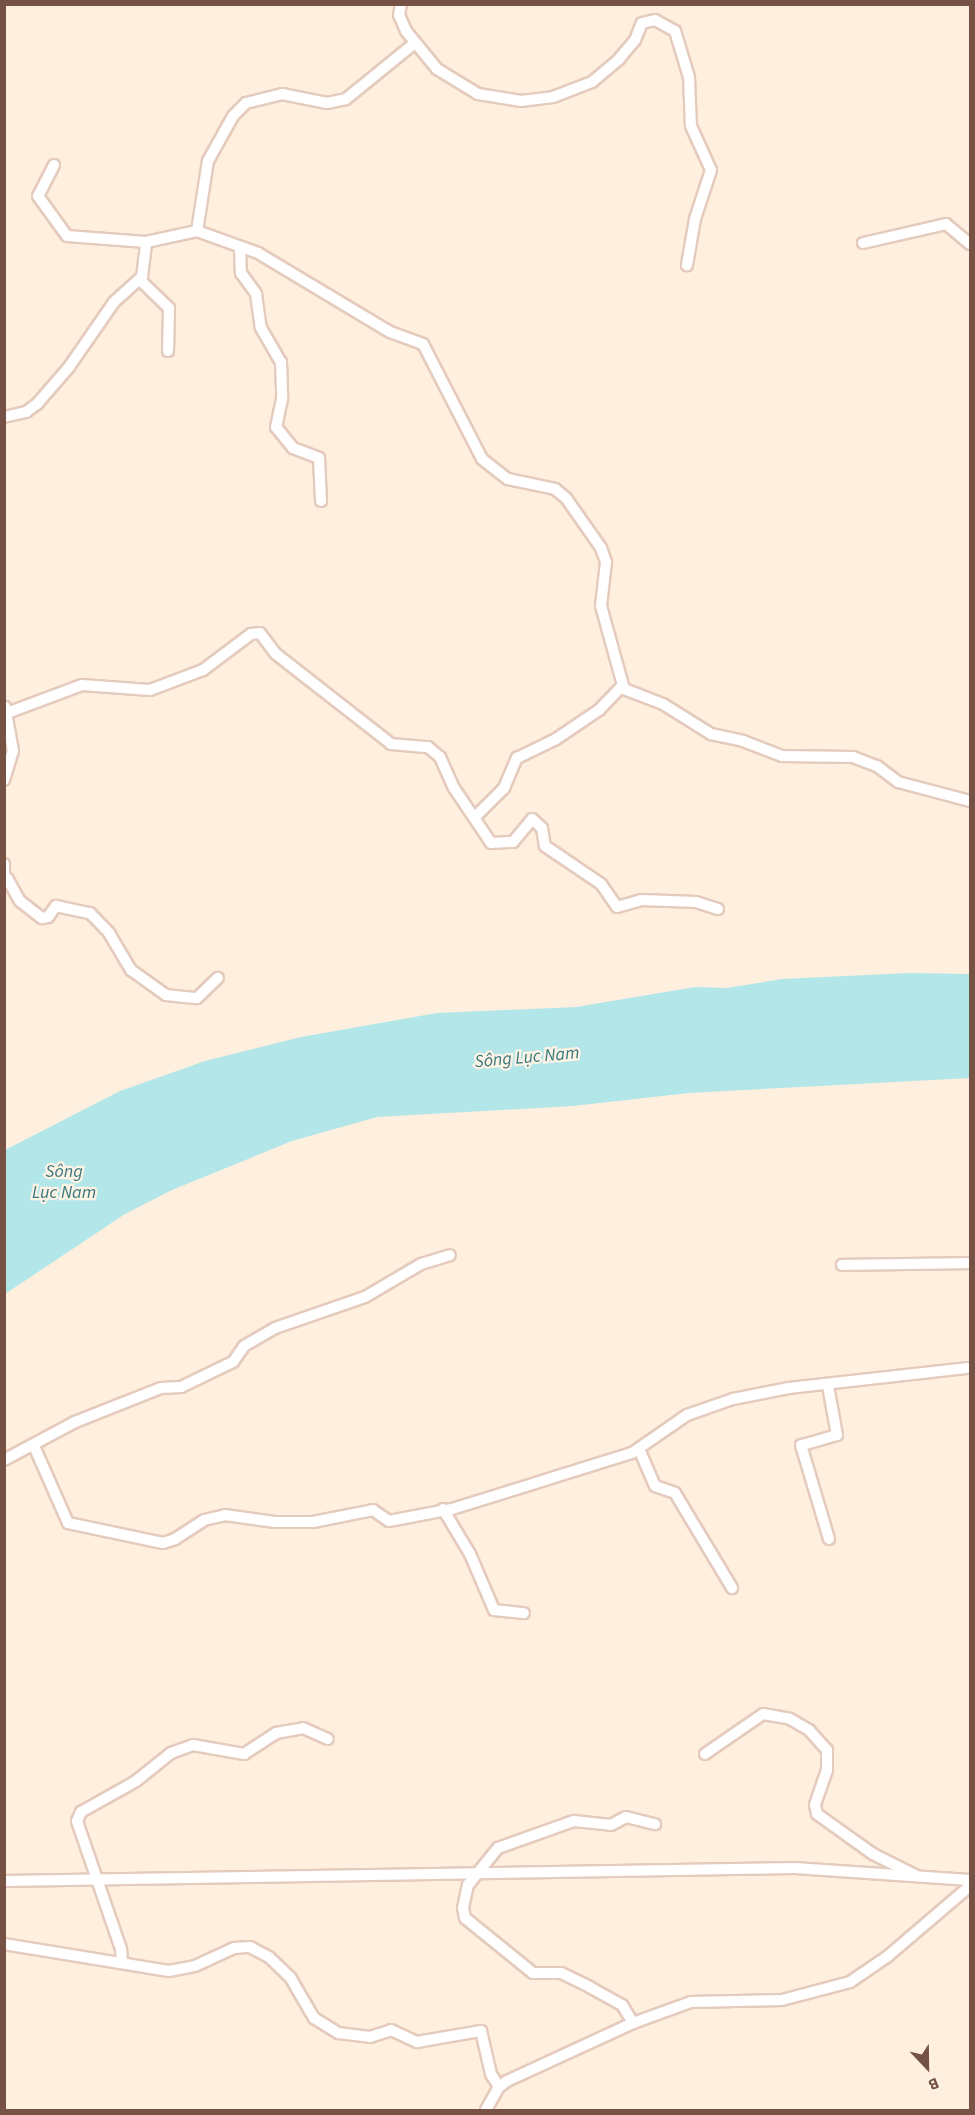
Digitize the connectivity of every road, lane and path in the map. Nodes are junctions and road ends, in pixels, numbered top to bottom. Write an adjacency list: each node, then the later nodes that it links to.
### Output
1 (401, 4): 2 (street)
2 (414, 43): 4 (street); 9 (street)
3 (54, 165): 5 (street)
4 (197, 231): 5 (street); 8 (street)
5 (146, 242): 10 (street)
6 (864, 243): 7 (street)
7 (970, 244)
8 (240, 248): 13 (street); 14 (street)
9 (687, 266)
10 (140, 280): 11 (street); 12 (street)
11 (168, 351)
12 (4, 417)
13 (321, 501)
14 (622, 686): 17 (street); 18 (street)
15 (6, 710): 16 (street); 18 (street)
16 (4, 780)
17 (970, 801)
18 (476, 816): 21 (street)
19 (4, 864): 20 (street)
20 (6, 880): 22 (street)
21 (718, 909)
22 (218, 978)
23 (450, 1255): 28 (street)
24 (970, 1263): 25 (street)
25 (842, 1265)
26 (970, 1372): 27 (street)
27 (828, 1386): 29 (street); 32 (street)
28 (34, 1446): 30 (street); 31 (street)
29 (639, 1449): 31 (street); 33 (street)
30 (4, 1460)
31 (443, 1509): 34 (street)
32 (829, 1539)
33 (732, 1588)
34 (524, 1613)
35 (328, 1739): 42 (street)
36 (705, 1754): 39 (street)
37 (655, 1824): 38 (street)
38 (476, 1872): 39 (street); 42 (street); 46 (street)
39 (920, 1877): 40 (street)
40 (970, 1880)
41 (4, 1881): 42 (street)
42 (98, 1881): 45 (street)
43 (970, 1886): 46 (street)
44 (4, 1944): 45 (street)
45 (122, 1962): 47 (street)
46 (633, 2023): 47 (street)
47 (499, 2087): 48 (street)
48 (486, 2110)

